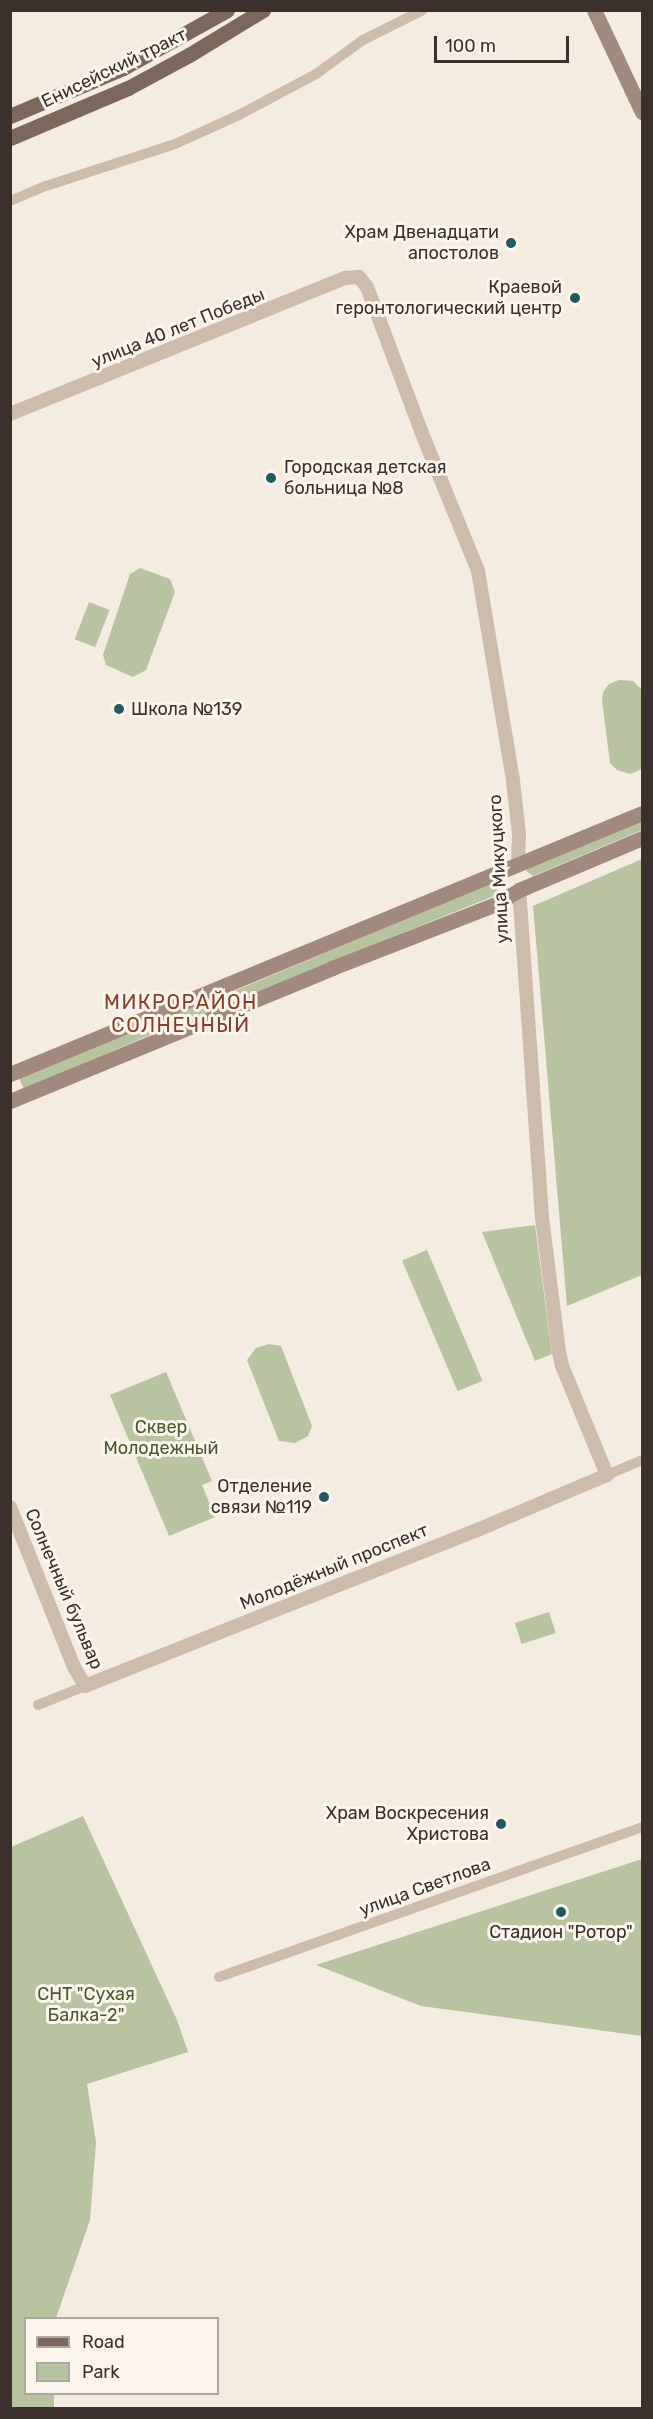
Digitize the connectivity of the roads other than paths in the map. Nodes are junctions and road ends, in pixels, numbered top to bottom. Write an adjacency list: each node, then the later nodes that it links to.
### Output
1 (227, 10): 6 (main road, Енисейский тракт)
2 (263, 10): 7 (main road, Енисейский тракт)
3 (423, 10): 8 (street)
4 (594, 10): 5 (main road)
5 (642, 112)
6 (10, 116)
7 (10, 138)
8 (10, 201)
9 (359, 277): 10 (street, улица 40 лет Победы); 13 (street, улица Микуцкого)
10 (10, 414)
11 (642, 813): 13 (main road)
12 (642, 838): 14 (main road)
13 (518, 865): 14 (main road, улица Микуцкого); 15 (main road)
14 (519, 890): 16 (main road); 20 (street, улица Микуцкого)
15 (219, 990): 16 (main road); 17 (main road)
16 (227, 1011): 18 (main road)
17 (10, 1074)
18 (10, 1101)
19 (642, 1460): 20 (street, Молодёжный проспект)
20 (607, 1475): 22 (street, Молодёжный проспект)
21 (10, 1507): 22 (street, Солнечный бульвар)
22 (85, 1686): 23 (street, Молодёжный проспект)
23 (38, 1705)
24 (642, 1827): 25 (street, улица Светлова)
25 (219, 1977)

